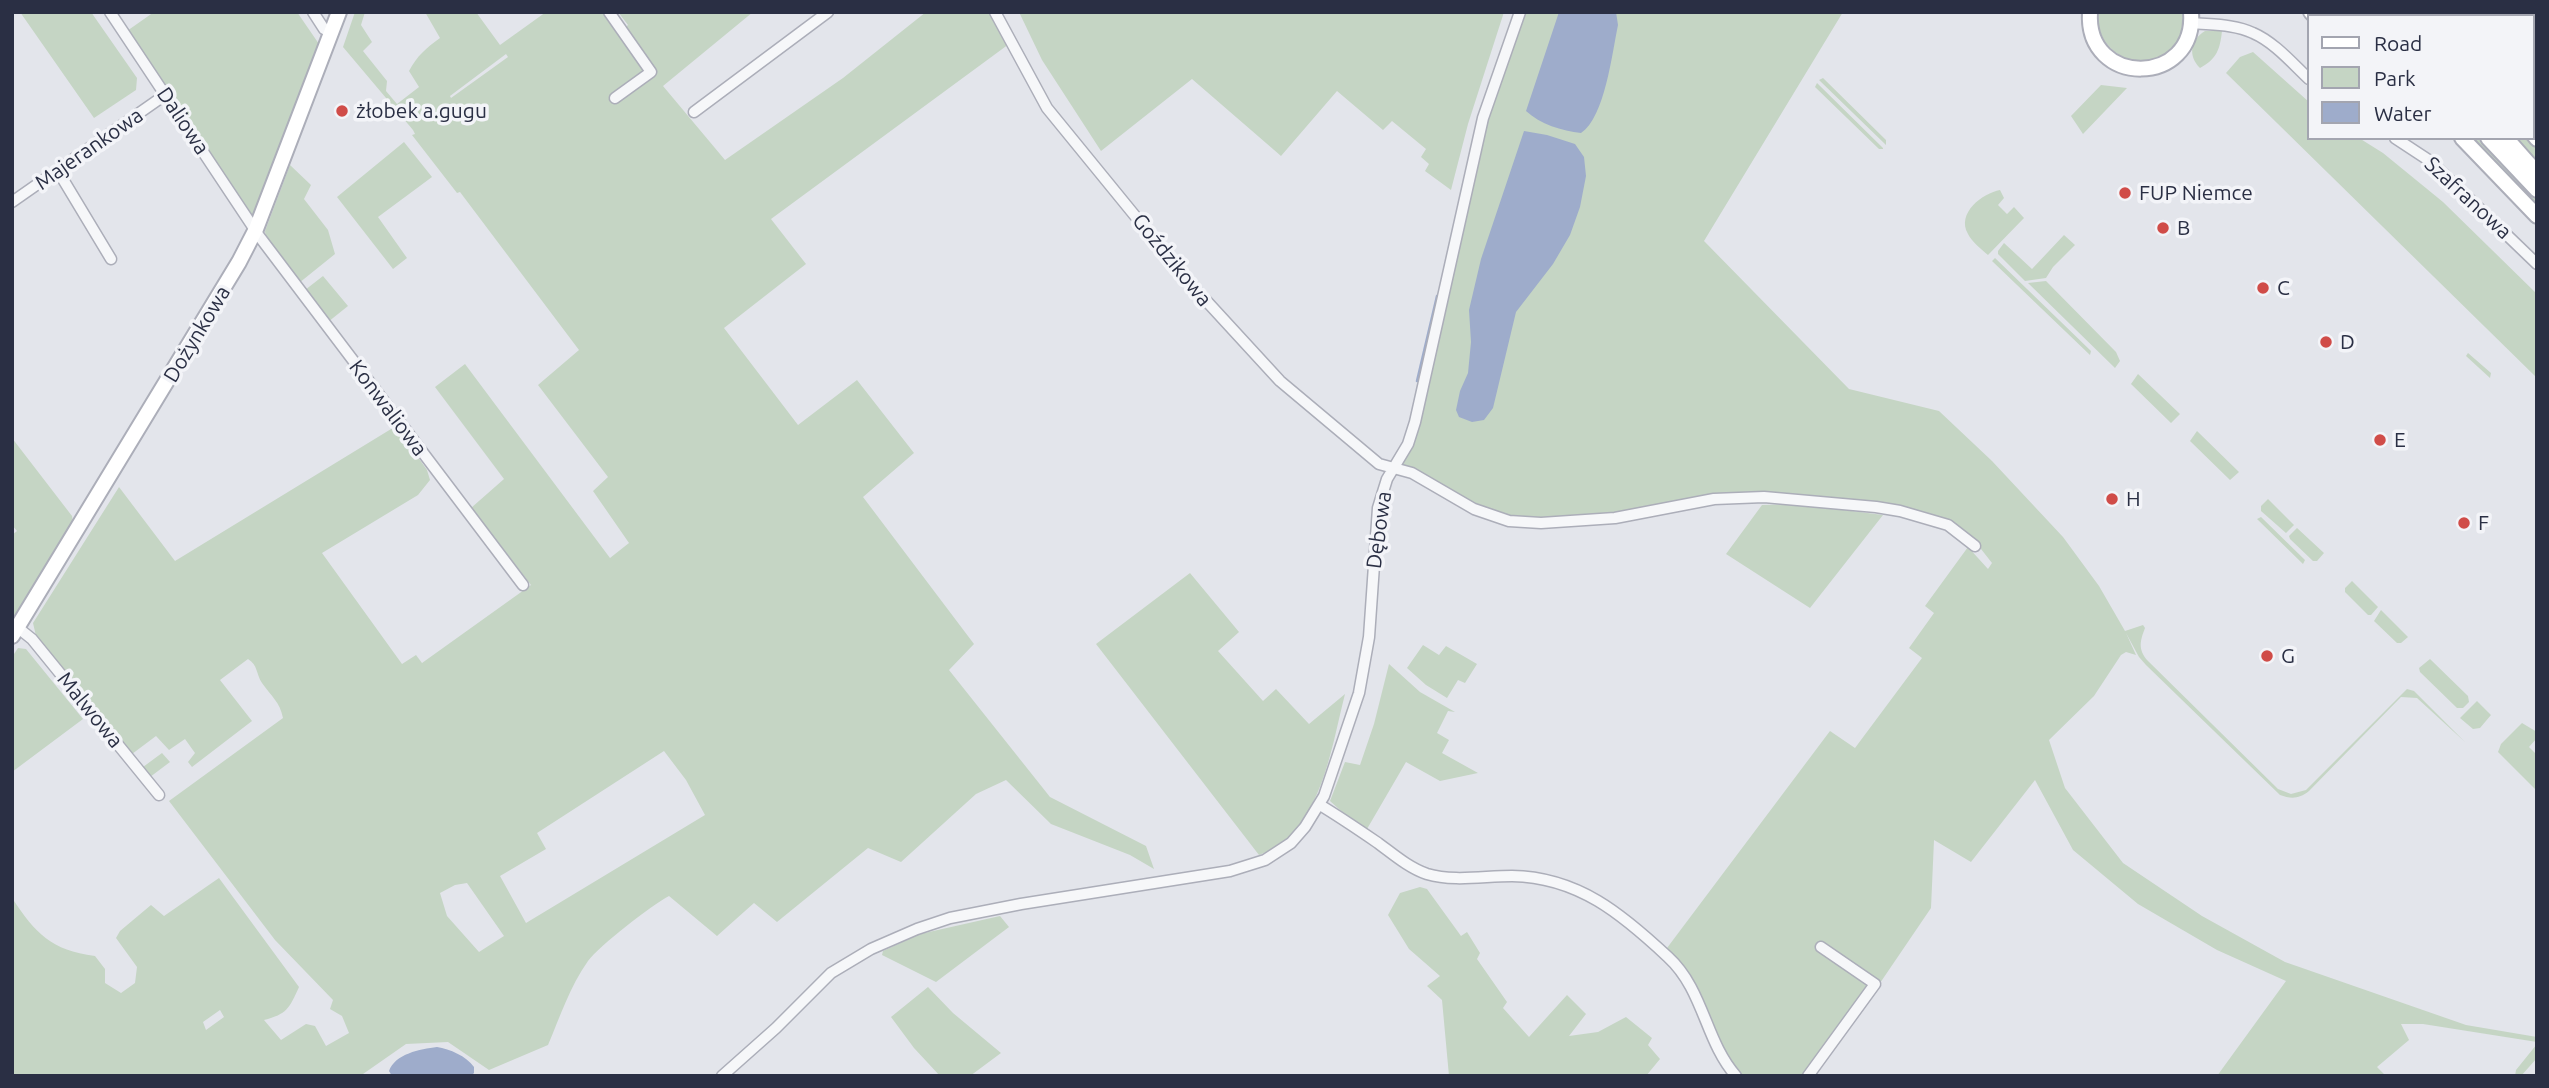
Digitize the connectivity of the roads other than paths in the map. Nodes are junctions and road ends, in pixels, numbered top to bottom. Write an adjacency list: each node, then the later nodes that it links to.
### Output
1 (110, 12): 12 (street, Daliowa)
2 (313, 12): 10 (street)
3 (339, 12): 10 (street, Dożynkowa)
4 (609, 12): 13 (street)
5 (828, 12): 14 (street)
6 (995, 12): 27 (street, Goździkowa)
7 (1520, 12): 27 (street, Dębowa)
8 (2090, 12): 9 (street)
9 (2191, 18): 11 (street)
10 (331, 33): 24 (street, Dożynkowa)
11 (2308, 78)
12 (165, 95): 19 (street, Majerankowa); 24 (street, Daliowa)
13 (615, 98)
14 (694, 112)
15 (2398, 140): 26 (street, Szafranowa)
16 (2464, 140): 23 (street)
17 (2490, 140): 21 (street)
18 (2509, 140): 20 (street)
19 (58, 170): 22 (street, Majerankowa); 25 (street)
20 (2537, 173)
21 (2537, 190)
22 (12, 202)
23 (2537, 216)
24 (256, 229): 29 (street, Konwaliowa); 30 (street, Dożynkowa)
25 (111, 259)
26 (2537, 264)
27 (1393, 467): 28 (street, Goździkowa); 32 (street, Dębowa)
28 (1975, 546)
29 (523, 585)
30 (15, 631): 31 (street, Malwowa)
31 (159, 795)
32 (1320, 804): 34 (street, Dębowa); 35 (street)
33 (1821, 947): 36 (street)
34 (722, 1076)
35 (1737, 1076)
36 (1808, 1076)

